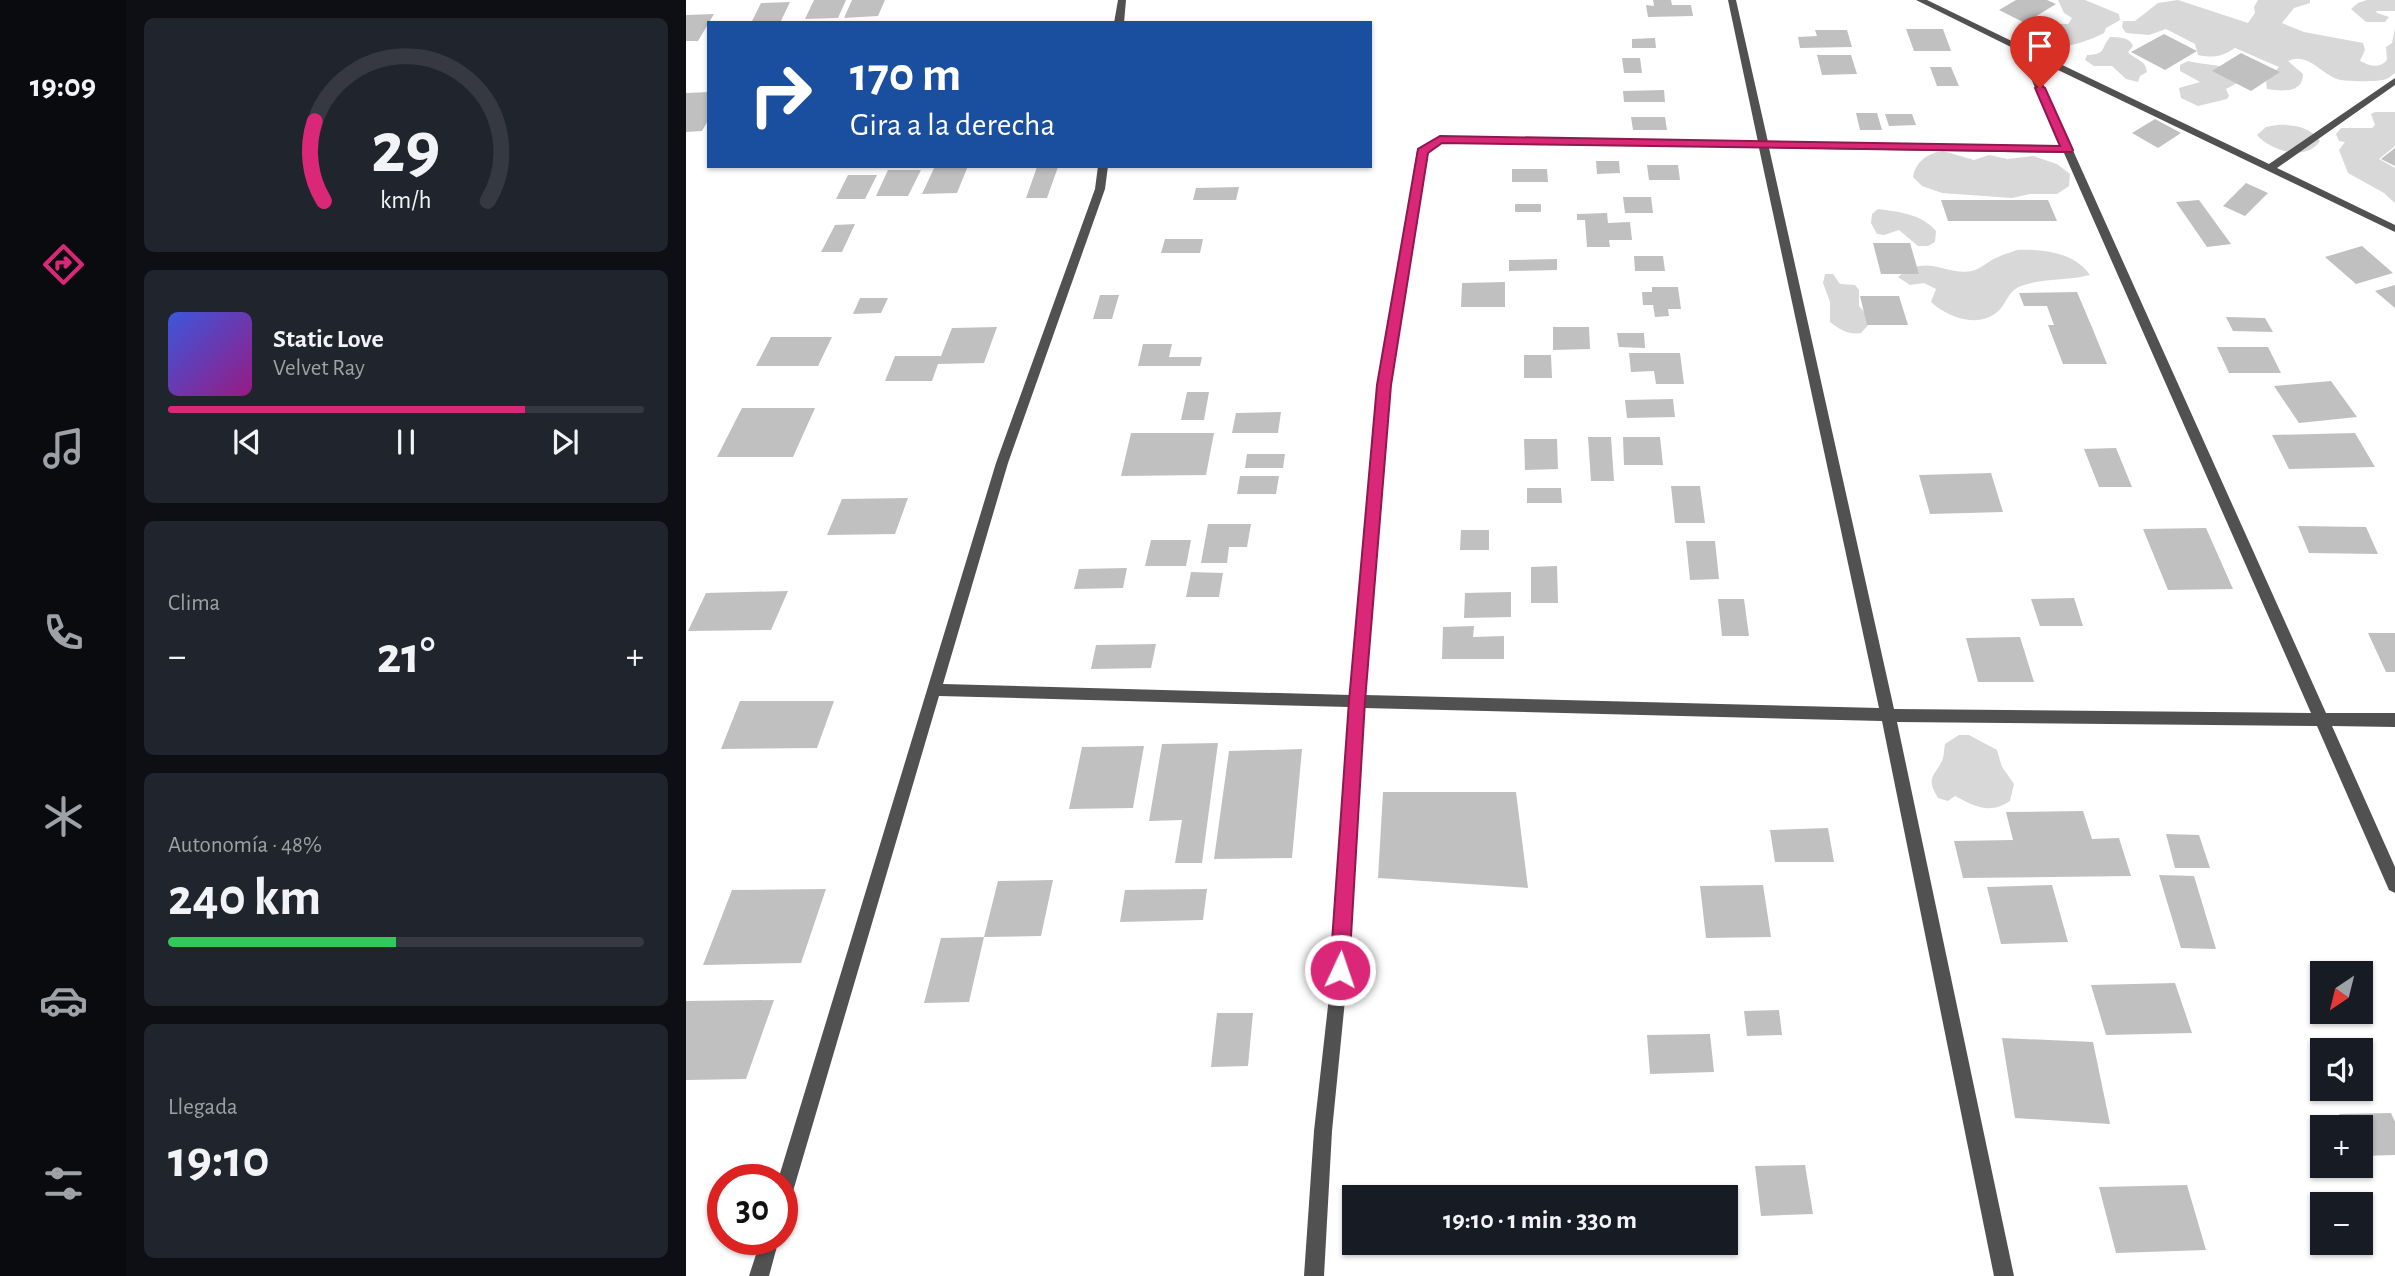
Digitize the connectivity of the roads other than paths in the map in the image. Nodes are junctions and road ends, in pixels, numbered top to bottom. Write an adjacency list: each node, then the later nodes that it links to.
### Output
1 (1122, 0): 4 (street)
2 (1732, 0): 7 (street)
3 (1920, 0): 5 (street)
4 (1119, 21)
5 (2022, 47): 8 (street); 9 (street)
6 (2395, 81): 9 (street)
7 (1763, 145): 8 (street); 13 (street); 14 (street)
8 (2067, 150): 15 (street)
9 (2271, 167): 11 (street)
10 (1103, 168): 12 (street)
11 (2395, 229)
12 (934, 690): 13 (street); 18 (street)
13 (1357, 701): 14 (street); 21 (street)
14 (1888, 715): 15 (street); 22 (street)
15 (2322, 720): 16 (street); 17 (street)
16 (2395, 720)
17 (2395, 885)
18 (792, 1164)
19 (765, 1255): 20 (street)
20 (759, 1276)
21 (1314, 1276)
22 (2004, 1276)

